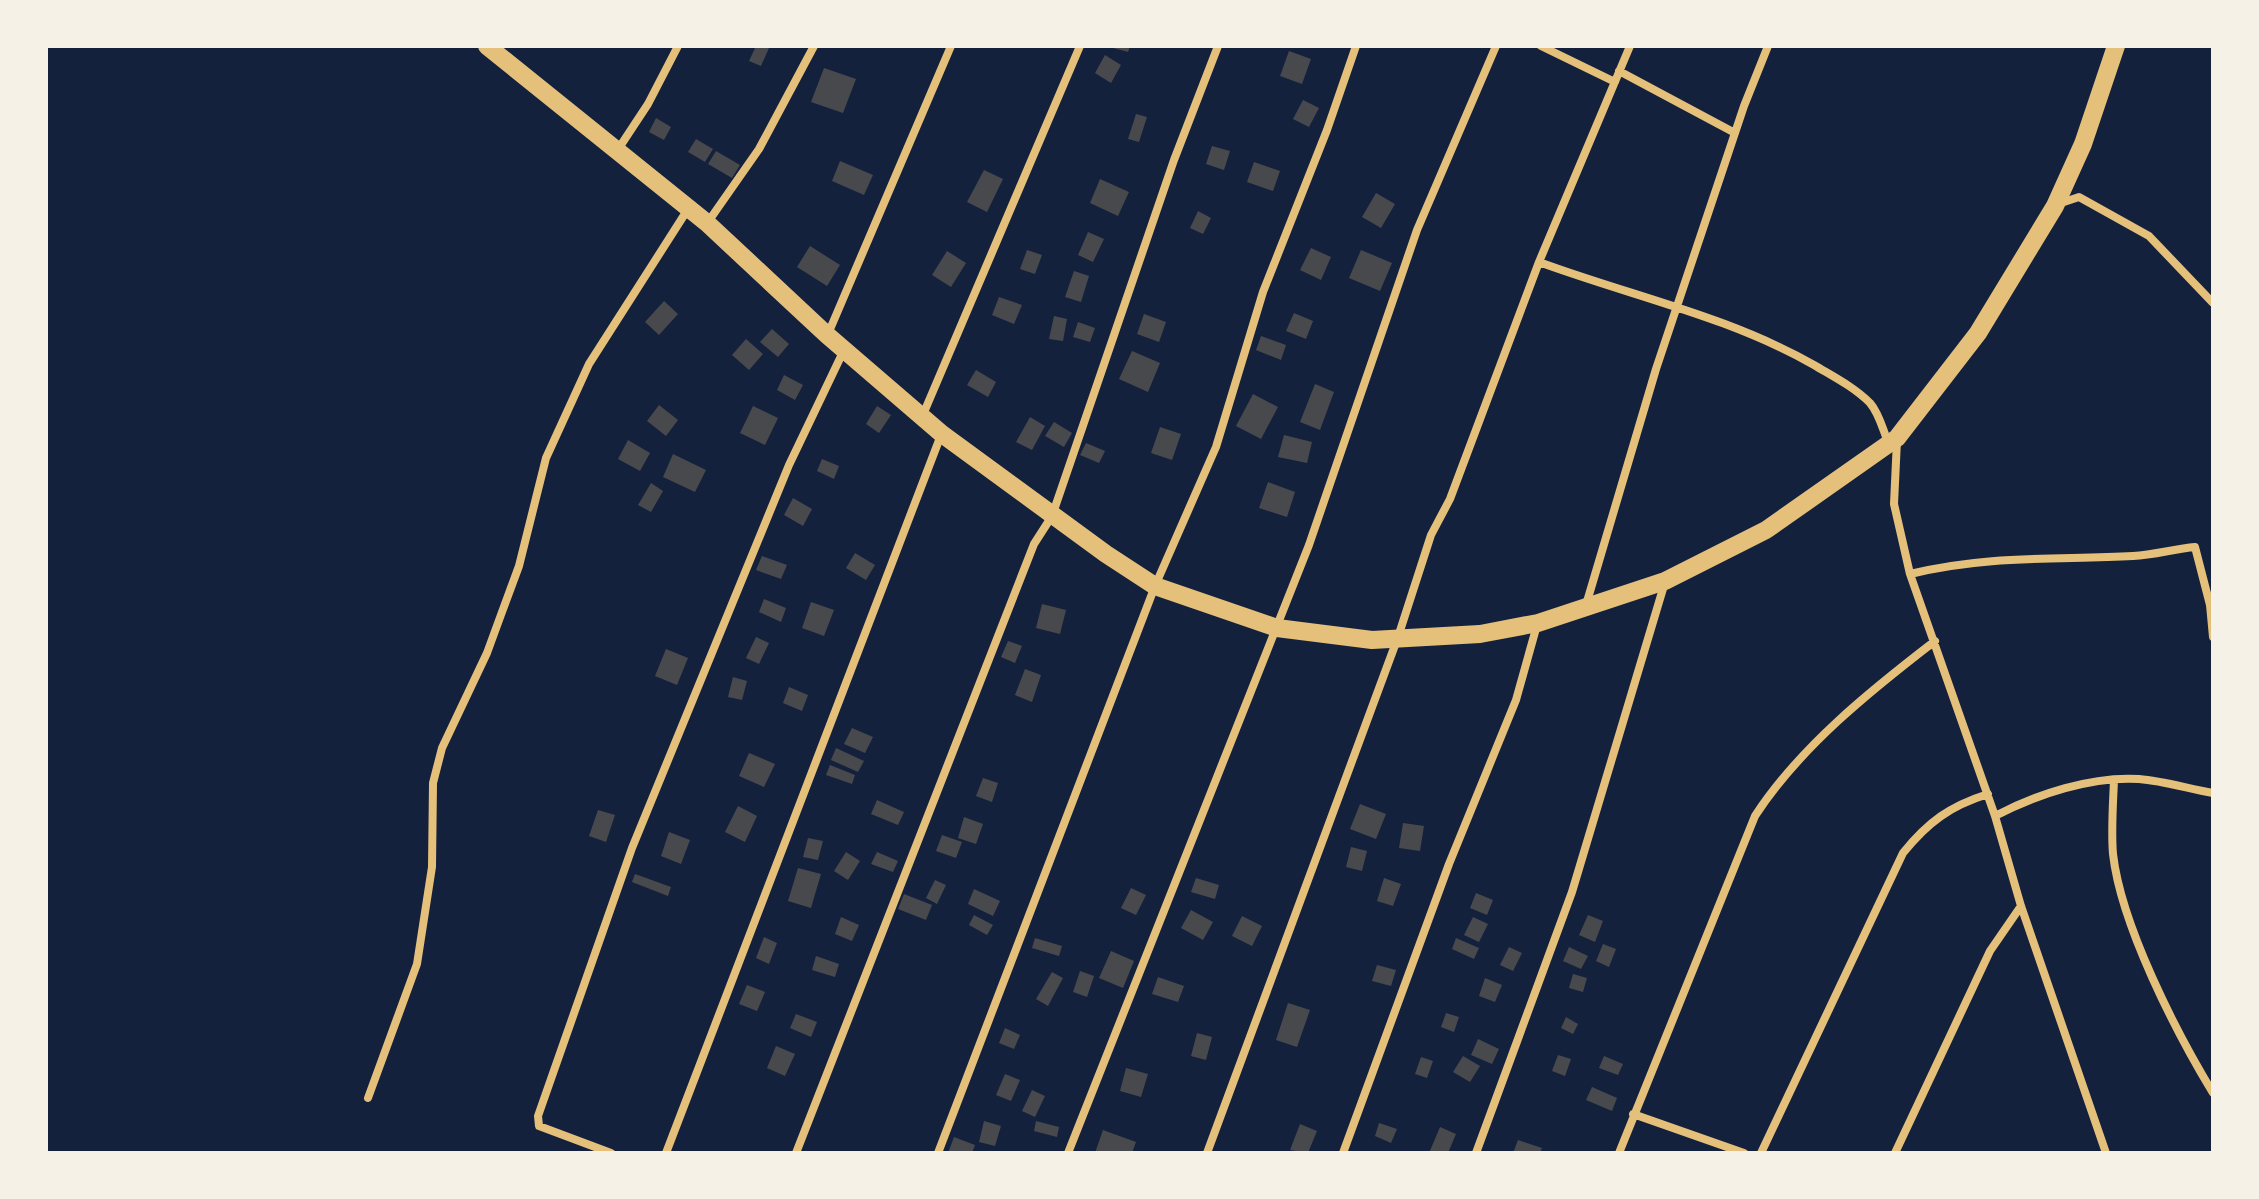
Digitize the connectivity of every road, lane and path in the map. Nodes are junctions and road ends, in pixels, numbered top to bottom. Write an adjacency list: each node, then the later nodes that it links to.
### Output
1 (487, 46): 16 (highway)
2 (678, 46): 16 (street)
3 (814, 46): 19 (street)
4 (951, 46): 23 (street)
5 (1080, 46): 25 (street)
6 (1218, 46): 28 (street)
7 (1356, 46): 31 (street)
8 (1496, 46): 34 (street)
9 (1541, 46): 14 (street)
10 (1630, 46): 13 (street)
11 (1768, 46): 15 (street)
12 (2116, 46): 17 (highway)
13 (1619, 71): 14 (street); 15 (street)
14 (1615, 82): 20 (street)
15 (1735, 133): 22 (street)
16 (617, 151): 18 (highway)
17 (2055, 206): 21 (street); 27 (highway)
18 (689, 208): 19 (highway); 44 (street)
19 (707, 223): 23 (highway)
20 (1539, 262): 22 (street); 36 (street)
21 (2211, 298)
22 (1678, 308): 27 (street); 32 (street)
23 (827, 335): 24 (highway)
24 (844, 349): 25 (highway); 46 (street)
25 (922, 417): 26 (highway)
26 (942, 434): 28 (highway); 47 (street)
27 (1892, 440): 29 (street); 30 (highway)
28 (1052, 516): 31 (highway); 48 (street)
29 (1910, 574): 35 (street); 37 (street)
30 (1665, 581): 32 (highway); 53 (street)
31 (1155, 586): 34 (highway); 49 (street)
32 (1585, 609): 33 (highway)
33 (1538, 623): 36 (highway); 52 (street)
34 (1277, 628): 36 (highway); 50 (street)
35 (2213, 633)
36 (1398, 637): 51 (street)
37 (1935, 641): 40 (street); 45 (street)
38 (2114, 780): 39 (street); 41 (street); 43 (street)
39 (2213, 793)
40 (1988, 794): 41 (street); 56 (street)
41 (1995, 816): 42 (street)
42 (2021, 906): 57 (street); 58 (street)
43 (2213, 1093)
44 (368, 1098)
45 (1633, 1114): 54 (street); 55 (street)
46 (611, 1153)
47 (666, 1153)
48 (796, 1153)
49 (938, 1153)
50 (1068, 1153)
51 (1207, 1153)
52 (1343, 1153)
53 (1476, 1153)
54 (1619, 1153)
55 (1744, 1153)
56 (1761, 1153)
57 (1895, 1153)
58 (2106, 1153)

